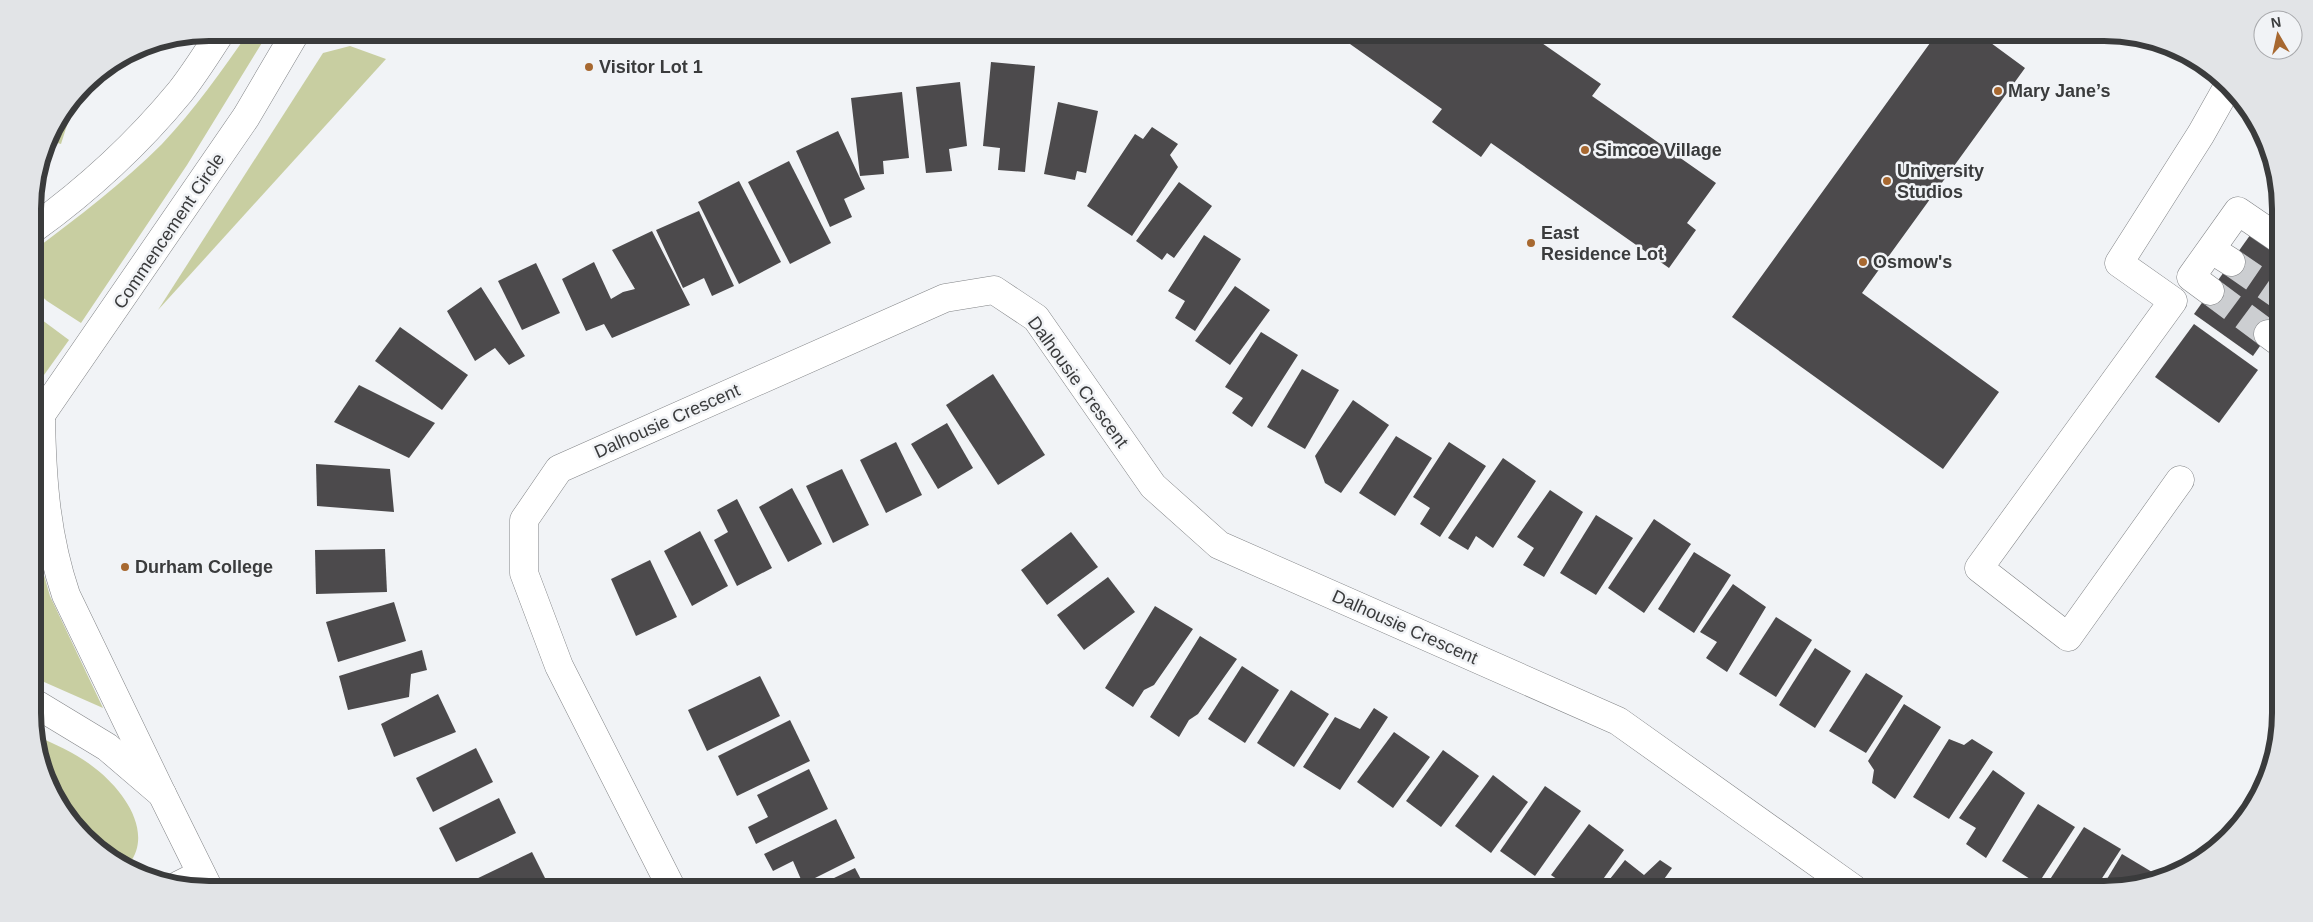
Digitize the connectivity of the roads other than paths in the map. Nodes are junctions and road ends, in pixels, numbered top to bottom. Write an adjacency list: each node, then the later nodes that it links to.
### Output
1 (216, 41): 4 (street)
2 (291, 41): 7 (street, Commencement Circle)
3 (2225, 92): 6 (street)
4 (42, 222)
5 (2272, 235): 6 (street)
6 (2173, 301): 9 (street)
7 (42, 414)
8 (41, 472): 11 (street)
9 (2180, 480)
10 (41, 707): 11 (street)
11 (162, 794): 12 (street)
12 (195, 880)
13 (1842, 880): 14 (street, Dalhousie Crescent)
14 (668, 881)

